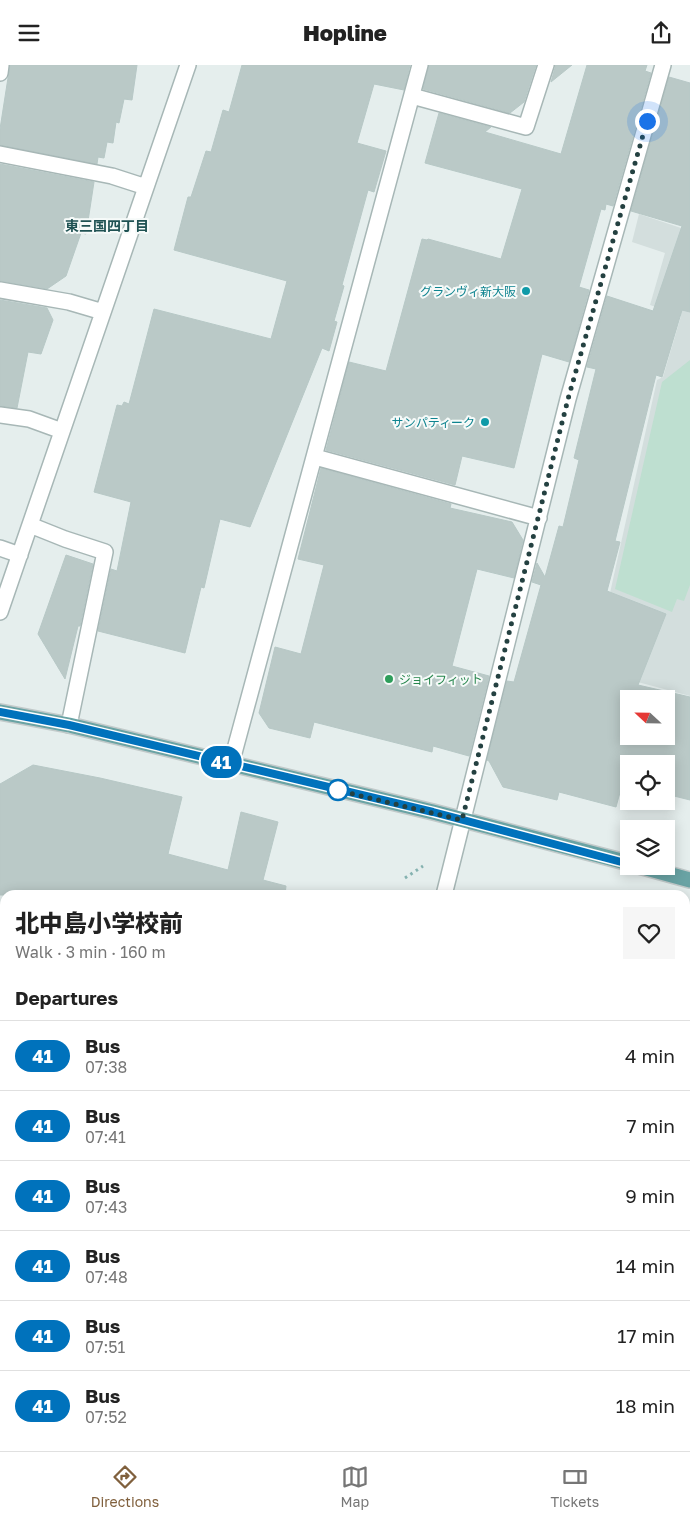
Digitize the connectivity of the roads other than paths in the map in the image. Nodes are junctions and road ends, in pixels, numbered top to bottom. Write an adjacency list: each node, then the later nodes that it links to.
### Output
1 (1, 65): 6 (street)
2 (188, 65): 9 (street)
3 (420, 65): 7 (street)
4 (546, 65): 7 (street)
5 (663, 65): 15 (street)
6 (0, 73)
7 (412, 96): 14 (street)
8 (0, 154): 9 (street)
9 (146, 187): 11 (street)
10 (0, 290): 11 (street)
11 (103, 312): 13 (street)
12 (0, 415): 13 (street)
13 (62, 431): 16 (street)
14 (315, 457): 15 (street); 22 (street)
15 (539, 518): 23 (street)
16 (30, 525): 18 (street); 21 (street)
17 (0, 547): 18 (street)
18 (20, 555): 19 (street)
19 (0, 613)
20 (0, 712): 21 (main road)
21 (69, 725): 22 (main road)
22 (231, 764): 23 (main road)
23 (462, 820): 24 (main road); 27 (street)
24 (620, 861)
25 (672, 875): 26 (main road)
26 (690, 880)
27 (445, 890)

